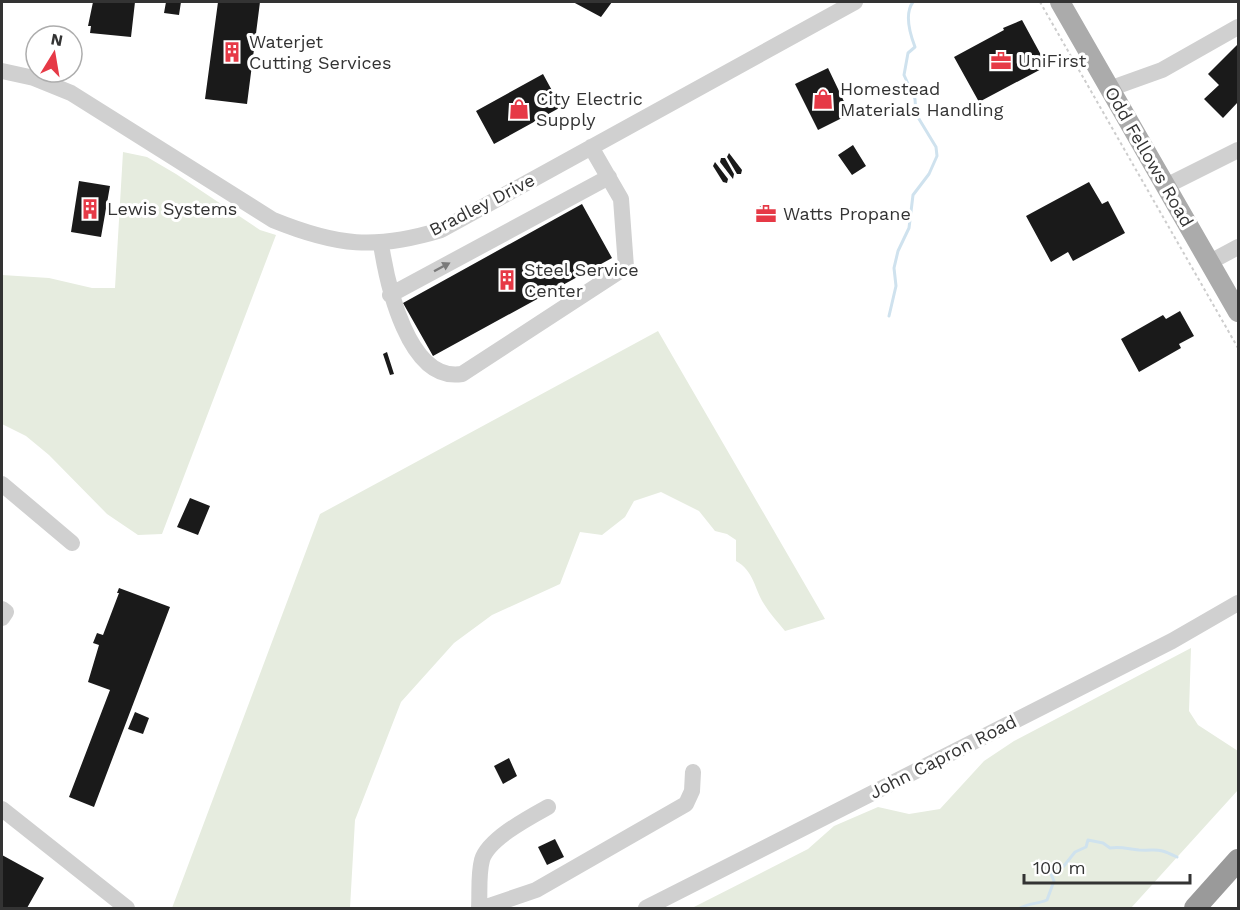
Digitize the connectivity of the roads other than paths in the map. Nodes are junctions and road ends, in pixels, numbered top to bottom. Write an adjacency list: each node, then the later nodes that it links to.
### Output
1 (855, 2): 6 (street, Bradley Drive)
2 (1060, 2): 5 (main road, Odd Fellows Road)
3 (1239, 27): 5 (street)
4 (2, 71): 10 (street, Bradley Drive)
5 (1109, 89): 9 (main road, Odd Fellows Road)
6 (591, 147): 8 (street); 10 (street, Bradley Drive)
7 (1239, 150): 9 (street)
8 (609, 177): 13 (street, one-way to 8); 13 (street)
9 (1166, 186): 12 (main road, Odd Fellows Road)
10 (381, 244): 13 (street)
11 (1239, 247): 12 (street)
12 (1210, 262): 14 (main road, Odd Fellows Road)
13 (390, 294)
14 (1239, 312)
15 (2, 484): 16 (street)
16 (72, 543)
17 (1239, 603): 26 (street, John Capron Road)
18 (2, 609): 19 (street)
19 (2, 618)
20 (693, 772): 25 (street)
21 (548, 807): 25 (street)
22 (2, 810): 24 (street)
23 (1239, 860): 27 (highway)
24 (127, 909)
25 (481, 909)
26 (646, 909)
27 (1195, 909)

